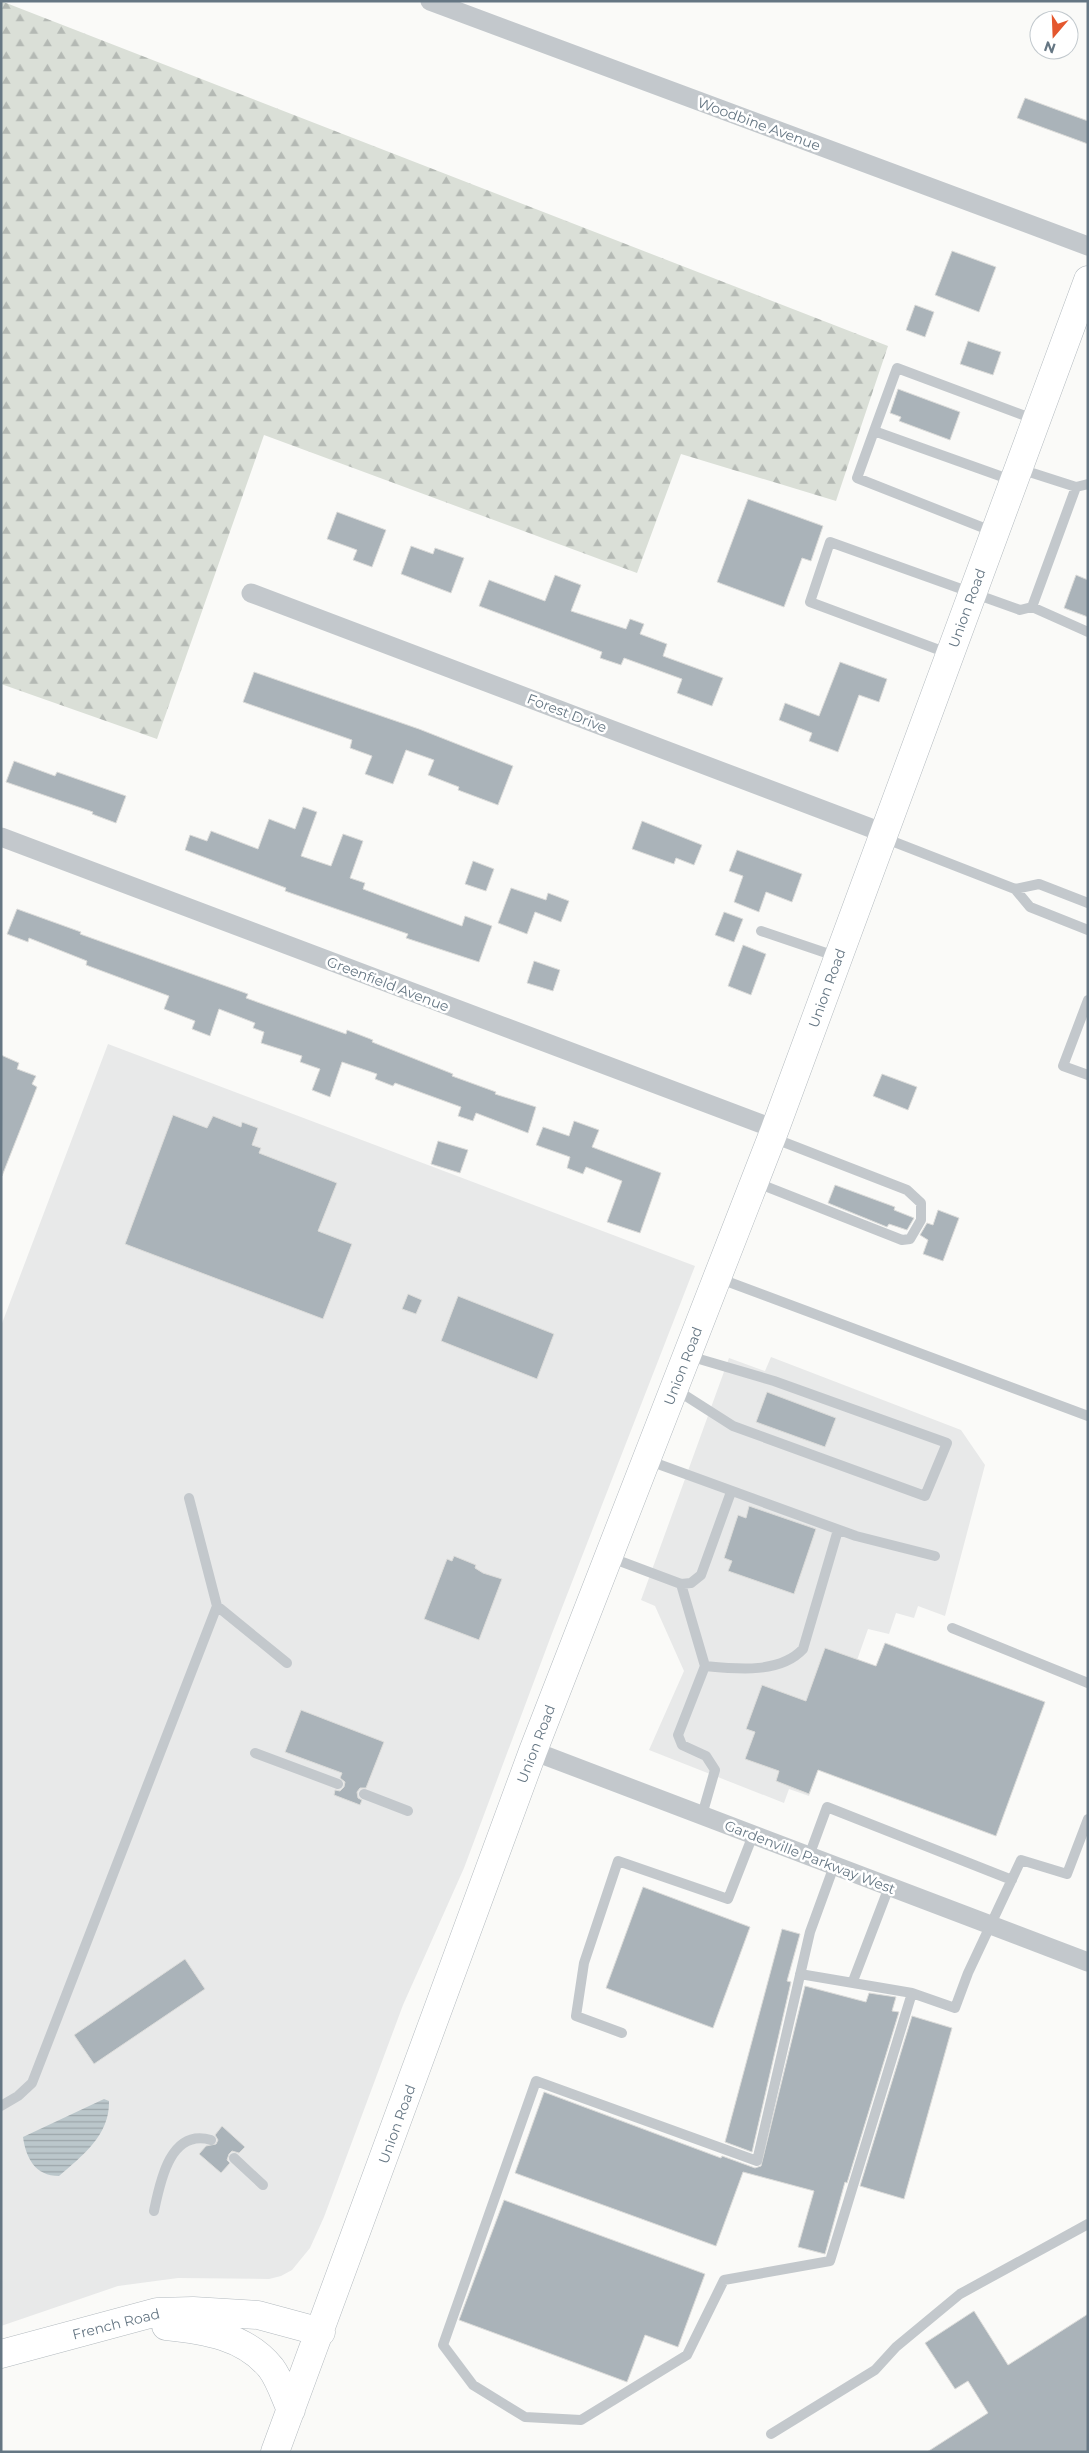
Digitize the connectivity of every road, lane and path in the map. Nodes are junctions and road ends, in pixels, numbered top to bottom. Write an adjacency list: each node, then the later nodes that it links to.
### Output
1 (430, 1): 2 (street, Woodbine Avenue)
2 (461, 6): 3 (street, Woodbine Avenue)
3 (1088, 246)
4 (1088, 280): 5 (main road, Union Road)
5 (1036, 420): 6 (lane); 7 (main road, Union Road)
6 (874, 431): 7 (lane); 10 (lane)
7 (1016, 475): 9 (lane); 10 (main road, Union Road)
8 (1088, 484): 9 (lane)
9 (1076, 487): 13 (lane)
10 (995, 532): 12 (main road, Union Road)
11 (250, 593): 16 (street, Forest Drive)
12 (973, 594): 13 (lane); 15 (main road, Union Road); 15 (lane)
13 (1032, 607): 14 (lane)
14 (1088, 632)
15 (950, 654): 16 (main road, Union Road)
16 (884, 835): 18 (lane); 22 (main road, Union Road)
17 (1, 838): 25 (street, Greenfield Avenue)
18 (1015, 889): 19 (lane); 20 (lane)
19 (1088, 903)
20 (1088, 930)
21 (761, 931): 22 (lane)
22 (838, 957): 25 (main road, Union Road)
23 (1088, 1000): 24 (lane)
24 (1088, 1074)
25 (773, 1133): 26 (main road, Union Road); 26 (lane)
26 (755, 1182): 27 (main road, Union Road)
27 (718, 1277): 28 (main road, Union Road); 30 (lane)
28 (687, 1356): 29 (main road, Union Road); 29 (lane)
29 (674, 1388): 31 (main road, Union Road)
30 (1088, 1416)
31 (646, 1460): 32 (lane); 36 (main road, Union Road)
32 (731, 1492): 34 (lane); 37 (lane)
33 (189, 1498): 38 (lane)
34 (838, 1530): 35 (lane); 41 (lane)
35 (934, 1556)
36 (608, 1557): 37 (lane); 43 (main road, Union Road)
37 (681, 1584): 41 (lane)
38 (218, 1606): 40 (lane); 61 (lane)
39 (952, 1628): 42 (lane)
40 (287, 1663)
41 (705, 1666): 48 (lane)
42 (1088, 1683)
43 (533, 1751): 48 (street, Gardenville Parkway West); 68 (main road, Union Road)
44 (255, 1753): 45 (lane)
45 (338, 1784)
46 (364, 1794): 47 (lane)
47 (408, 1811)
48 (702, 1815): 50 (street, Gardenville Parkway West)
49 (1088, 1819): 53 (lane)
50 (753, 1834): 51 (street, Gardenville Parkway West); 60 (lane)
51 (809, 1856): 52 (street, Gardenville Parkway West); 53 (lane)
52 (834, 1866): 54 (street, Gardenville Parkway West); 57 (lane)
53 (1012, 1880): 55 (lane)
54 (889, 1886): 55 (street, Gardenville Parkway West); 58 (lane)
55 (990, 1925): 56 (street, Gardenville Parkway West); 59 (lane)
56 (1088, 1962)
57 (800, 1974): 58 (lane); 59 (lane)
58 (853, 1981): 59 (lane)
59 (912, 1993)
60 (622, 2033)
61 (1, 2106)
62 (211, 2140): 65 (lane)
63 (234, 2158): 64 (lane)
64 (263, 2184)
65 (154, 2211)
66 (1088, 2224): 71 (lane)
67 (123, 2322): 68 (main road, French Road); 69 (main road, French Road); 70 (main road)
68 (321, 2332): 70 (main road, Union Road)
69 (1, 2354)
70 (291, 2410): 72 (main road, Union Road)
71 (771, 2434)
72 (276, 2452)

